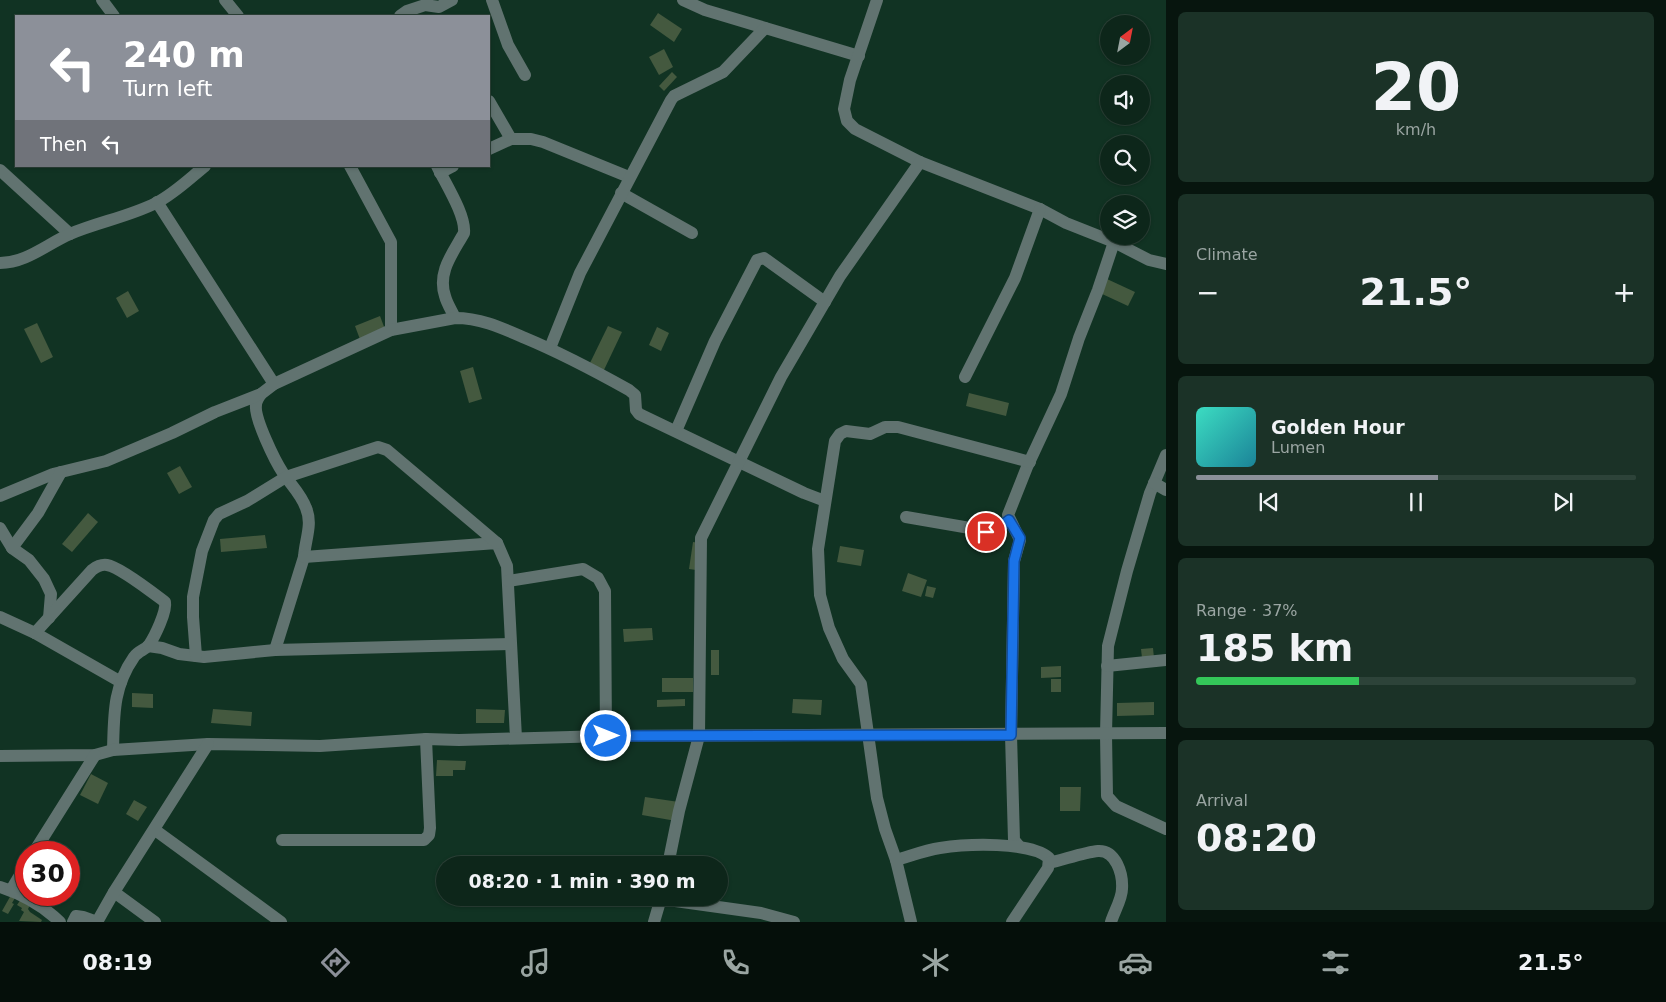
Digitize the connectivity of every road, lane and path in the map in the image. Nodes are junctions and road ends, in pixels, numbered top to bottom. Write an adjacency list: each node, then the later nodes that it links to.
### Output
1 (102, 0): 8 (street)
2 (225, 0): 9 (street)
3 (452, 0): 7 (street)
4 (492, 0): 13 (street)
5 (683, 0): 11 (street)
6 (877, 0): 12 (street)
7 (440, 8): 10 (street)
8 (113, 15)
9 (237, 15)
10 (401, 15)
11 (765, 28): 12 (street); 22 (street)
12 (858, 56): 17 (street)
13 (525, 75)
14 (490, 103): 15 (street)
15 (511, 139): 16 (street); 22 (street)
16 (490, 149)
17 (920, 162): 25 (street); 33 (street)
18 (204, 167): 24 (street)
19 (351, 167): 35 (street)
20 (438, 169): 34 (street)
21 (0, 170): 27 (street)
22 (629, 177): 23 (street)
23 (621, 193): 26 (street); 36 (street)
24 (157, 202): 27 (street); 38 (street)
25 (1040, 209): 28 (street); 37 (street)
26 (692, 233)
27 (70, 234): 31 (street)
28 (1100, 236)
29 (1113, 245): 43 (street)
30 (1120, 245): 32 (street)
31 (0, 262)
32 (1166, 264)
33 (825, 302): 40 (street); 42 (street)
34 (455, 318): 35 (street); 36 (street)
35 (391, 330): 38 (street)
36 (550, 348): 40 (street)
37 (965, 377)
38 (274, 384): 39 (street)
39 (261, 394): 44 (street); 45 (street)
40 (676, 432): 42 (street)
41 (1166, 455): 46 (street)
42 (740, 462): 49 (street); 72 (street)
43 (1030, 462): 49 (street); 51 (street)
44 (61, 472): 48 (street); 54 (street)
45 (286, 477): 53 (street); 55 (street); 63 (street)
46 (1154, 483): 47 (street); 65 (street)
47 (1166, 490)
48 (0, 496)
49 (826, 501): 68 (street)
50 (906, 517): 51 (street)
51 (1009, 520): 70 (street)
52 (0, 528): 54 (street)
53 (497, 543): 55 (street); 56 (street)
54 (12, 548): 58 (street)
55 (304, 557): 62 (street)
56 (508, 581): 60 (street); 71 (street)
57 (0, 617): 59 (street)
58 (49, 618): 59 (street); 61 (street)
59 (35, 633): 66 (street)
60 (510, 644): 62 (street); 73 (street)
61 (148, 646): 63 (street); 66 (street)
62 (275, 650): 63 (street)
63 (196, 656)
64 (1166, 660): 65 (street)
65 (1108, 666): 69 (street)
66 (121, 682): 76 (street)
67 (1166, 733): 69 (street)
68 (869, 734): 70 (street); 72 (street); 85 (street)
69 (1106, 734): 70 (street); 79 (street)
70 (1011, 735): 83 (street)
71 (606, 736): 72 (street); 73 (street)
72 (699, 736): 84 (street)
73 (516, 738): 74 (street)
74 (426, 739): 75 (street); 81 (street)
75 (208, 744): 76 (street); 80 (street)
76 (113, 750): 77 (street)
77 (95, 755): 78 (street); 82 (street)
78 (0, 756)
79 (1166, 829)
80 (155, 830): 89 (street); 97 (street)
81 (282, 840)
82 (41, 841)
83 (1019, 846): 85 (street); 86 (street)
84 (670, 856)
85 (896, 860): 92 (street)
86 (1049, 863): 101 (street); 102 (street)
87 (15, 878): 88 (street)
88 (5, 888): 93 (street)
89 (114, 892): 95 (street); 96 (street)
90 (659, 906): 98 (street)
91 (714, 906): 99 (street)
92 (910, 917): 100 (street)
93 (60, 922)
94 (74, 922): 95 (street)
95 (97, 922)
96 (155, 922)
97 (281, 922)
98 (654, 922)
99 (794, 922)
100 (921, 922)
101 (1012, 922)
102 (1111, 922)

